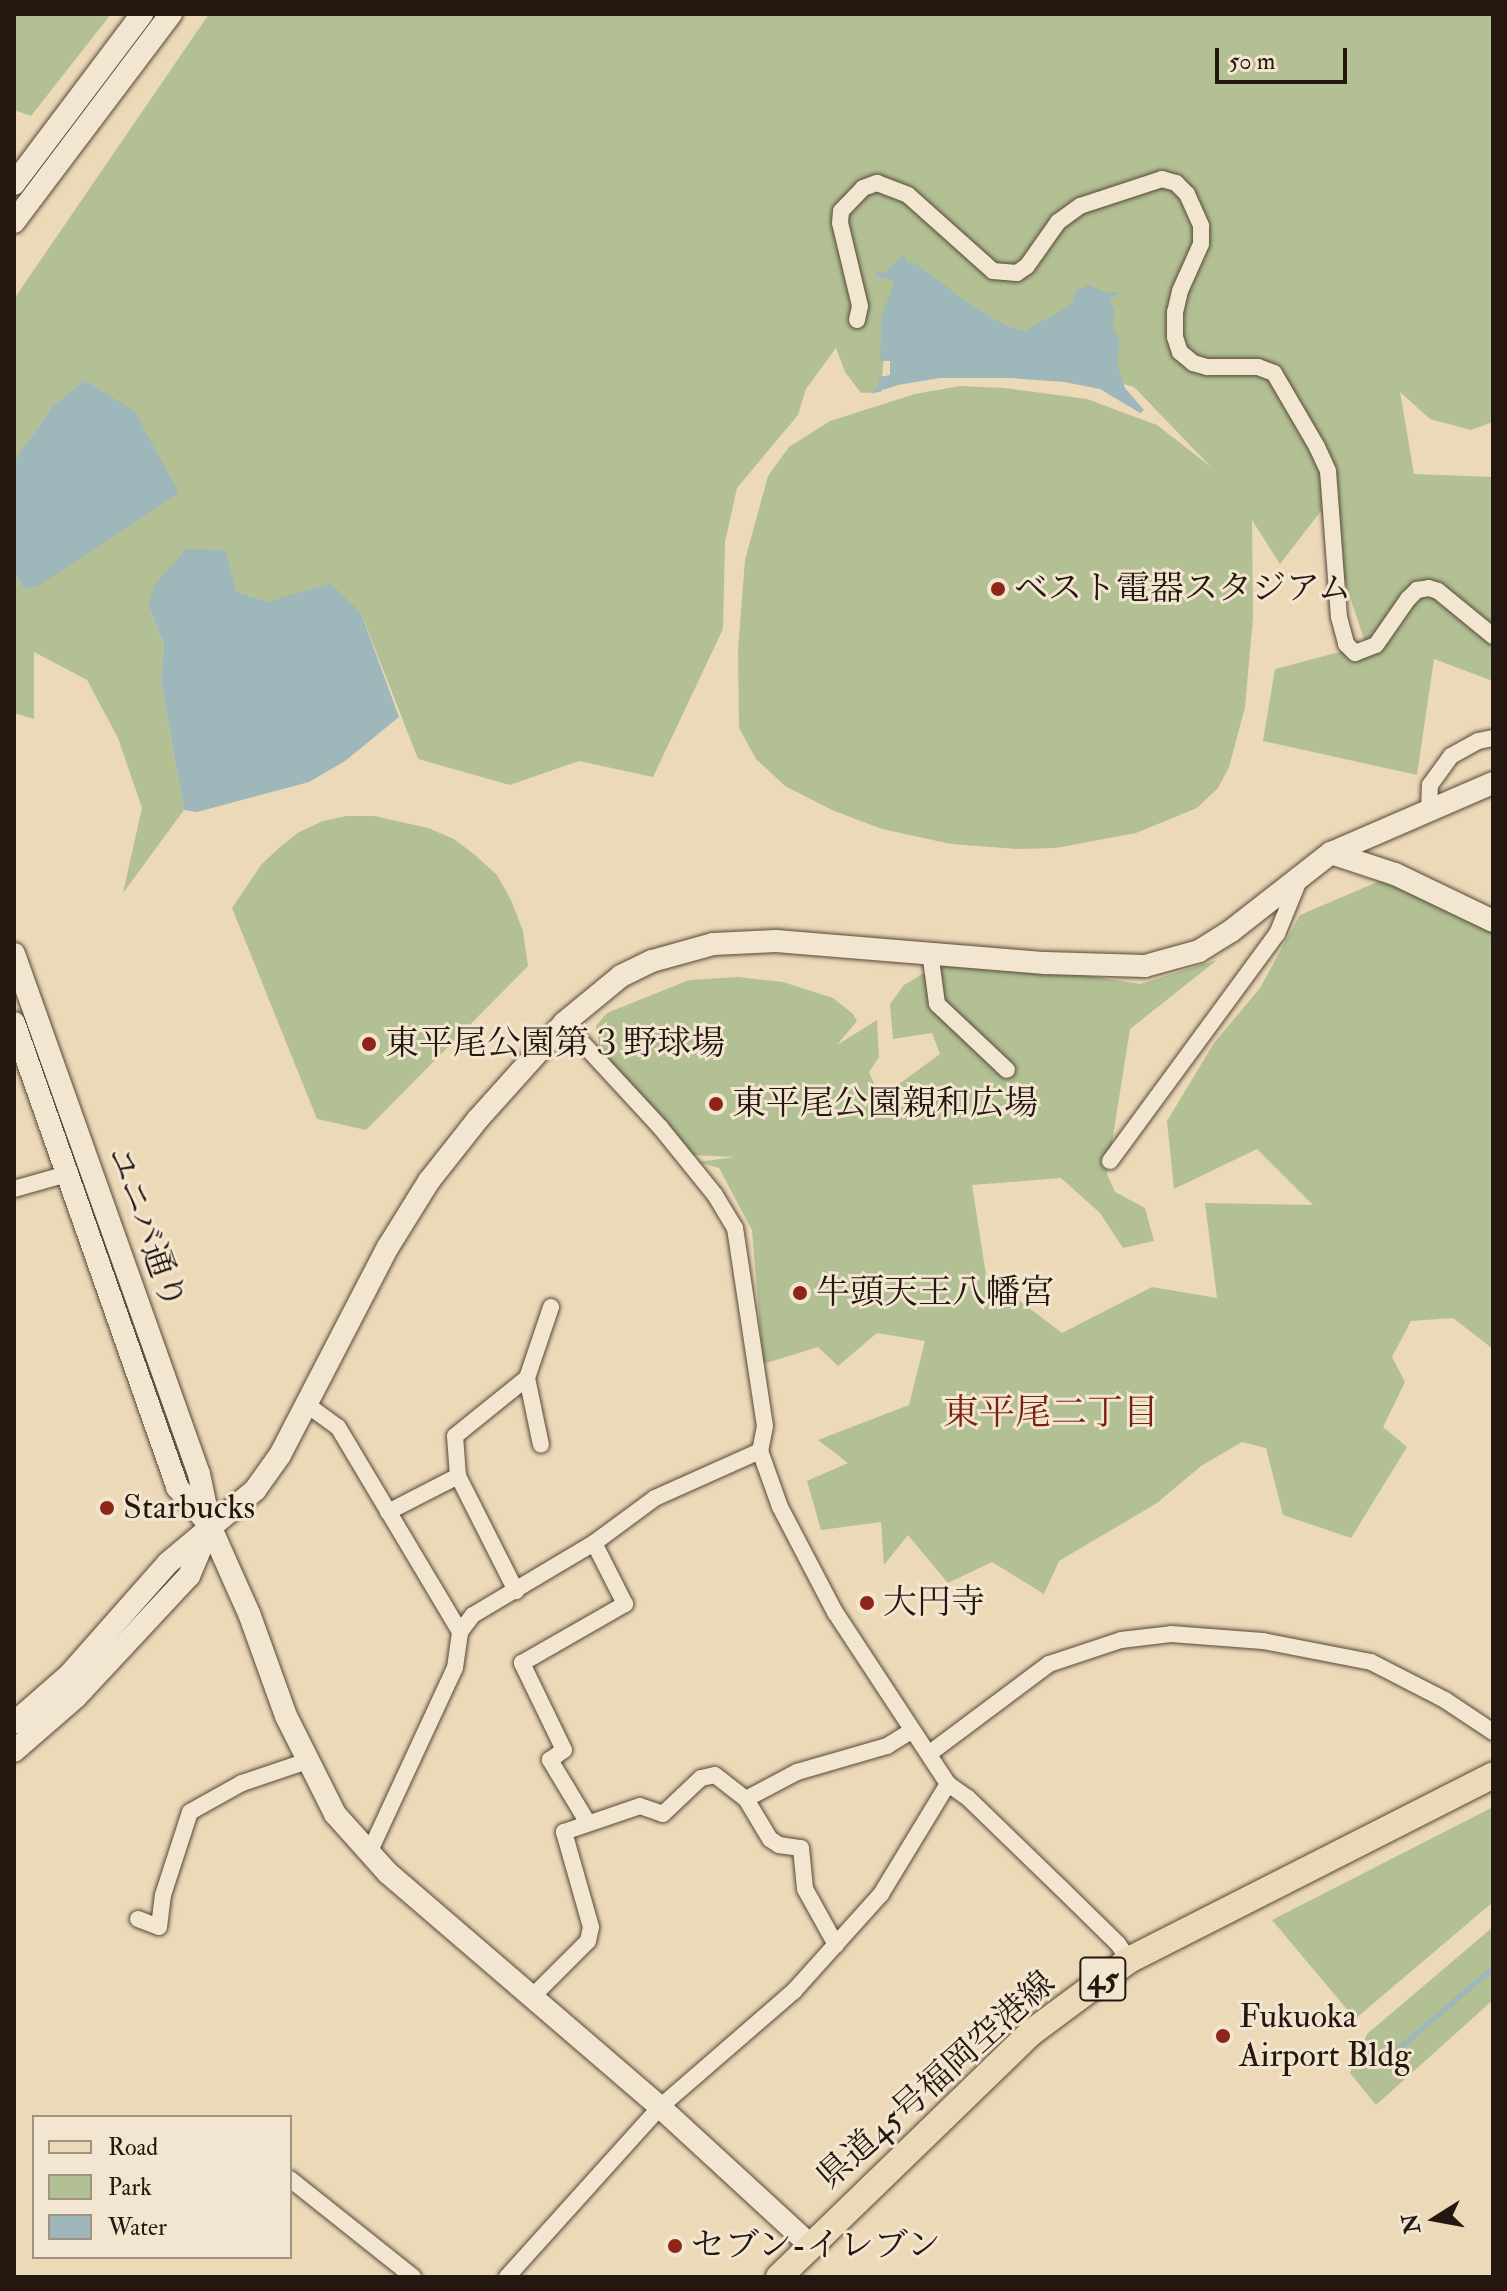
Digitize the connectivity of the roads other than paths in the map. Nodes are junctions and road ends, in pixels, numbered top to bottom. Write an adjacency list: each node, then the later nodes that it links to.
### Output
1 (142, 14): 3 (street)
2 (171, 14): 4 (street)
3 (14, 184)
4 (14, 222)
5 (857, 320): 6 (street)
6 (1493, 636)
7 (1493, 738): 9 (street)
8 (1493, 783): 9 (street)
9 (1429, 811): 10 (street)
10 (1331, 853): 11 (street); 12 (street)
11 (1301, 877): 13 (street); 18 (street)
12 (1493, 921)
13 (930, 952): 16 (street); 17 (street)
14 (14, 954): 28 (street, ユニバ通り)
15 (14, 1023): 19 (street, ユニバ通り)
16 (564, 1023): 23 (street); 25 (street)
17 (1007, 1070)
18 (1110, 1161)
19 (67, 1174): 20 (street); 28 (street, ユニバ通り)
20 (14, 1189)
21 (551, 1307): 22 (street)
22 (527, 1378): 24 (street); 26 (street)
23 (306, 1404): 27 (street); 28 (street)
24 (541, 1445)
25 (760, 1451): 29 (street); 33 (street)
26 (458, 1476): 27 (street); 30 (street)
27 (388, 1512): 31 (street)
28 (210, 1526): 32 (street); 35 (street); 37 (street)
29 (594, 1543): 30 (street); 41 (street)
30 (516, 1591): 31 (street)
31 (460, 1632): 42 (street)
32 (14, 1723)
33 (911, 1731): 36 (street); 40 (street)
34 (1493, 1732): 36 (street)
35 (14, 1751)
36 (930, 1753): 39 (street)
37 (307, 1761): 42 (street); 43 (street)
38 (1493, 1775): 45 (main road, 県道45号福岡空港線 / 45)
39 (948, 1784): 44 (street); 45 (street)
40 (746, 1799): 41 (street); 44 (street)
41 (588, 1823): 46 (street)
42 (369, 1853): 46 (street)
43 (138, 1919)
44 (836, 1945): 47 (street)
45 (1129, 1960): 49 (main road, 県道45号福岡空港線 / 45)
46 (532, 1997): 47 (street)
47 (660, 2107): 49 (street); 51 (street)
48 (292, 2181): 50 (street)
49 (810, 2245): 52 (main road, 県道45号福岡空港線 / 45)
50 (413, 2277)
51 (507, 2277)
52 (779, 2277)

